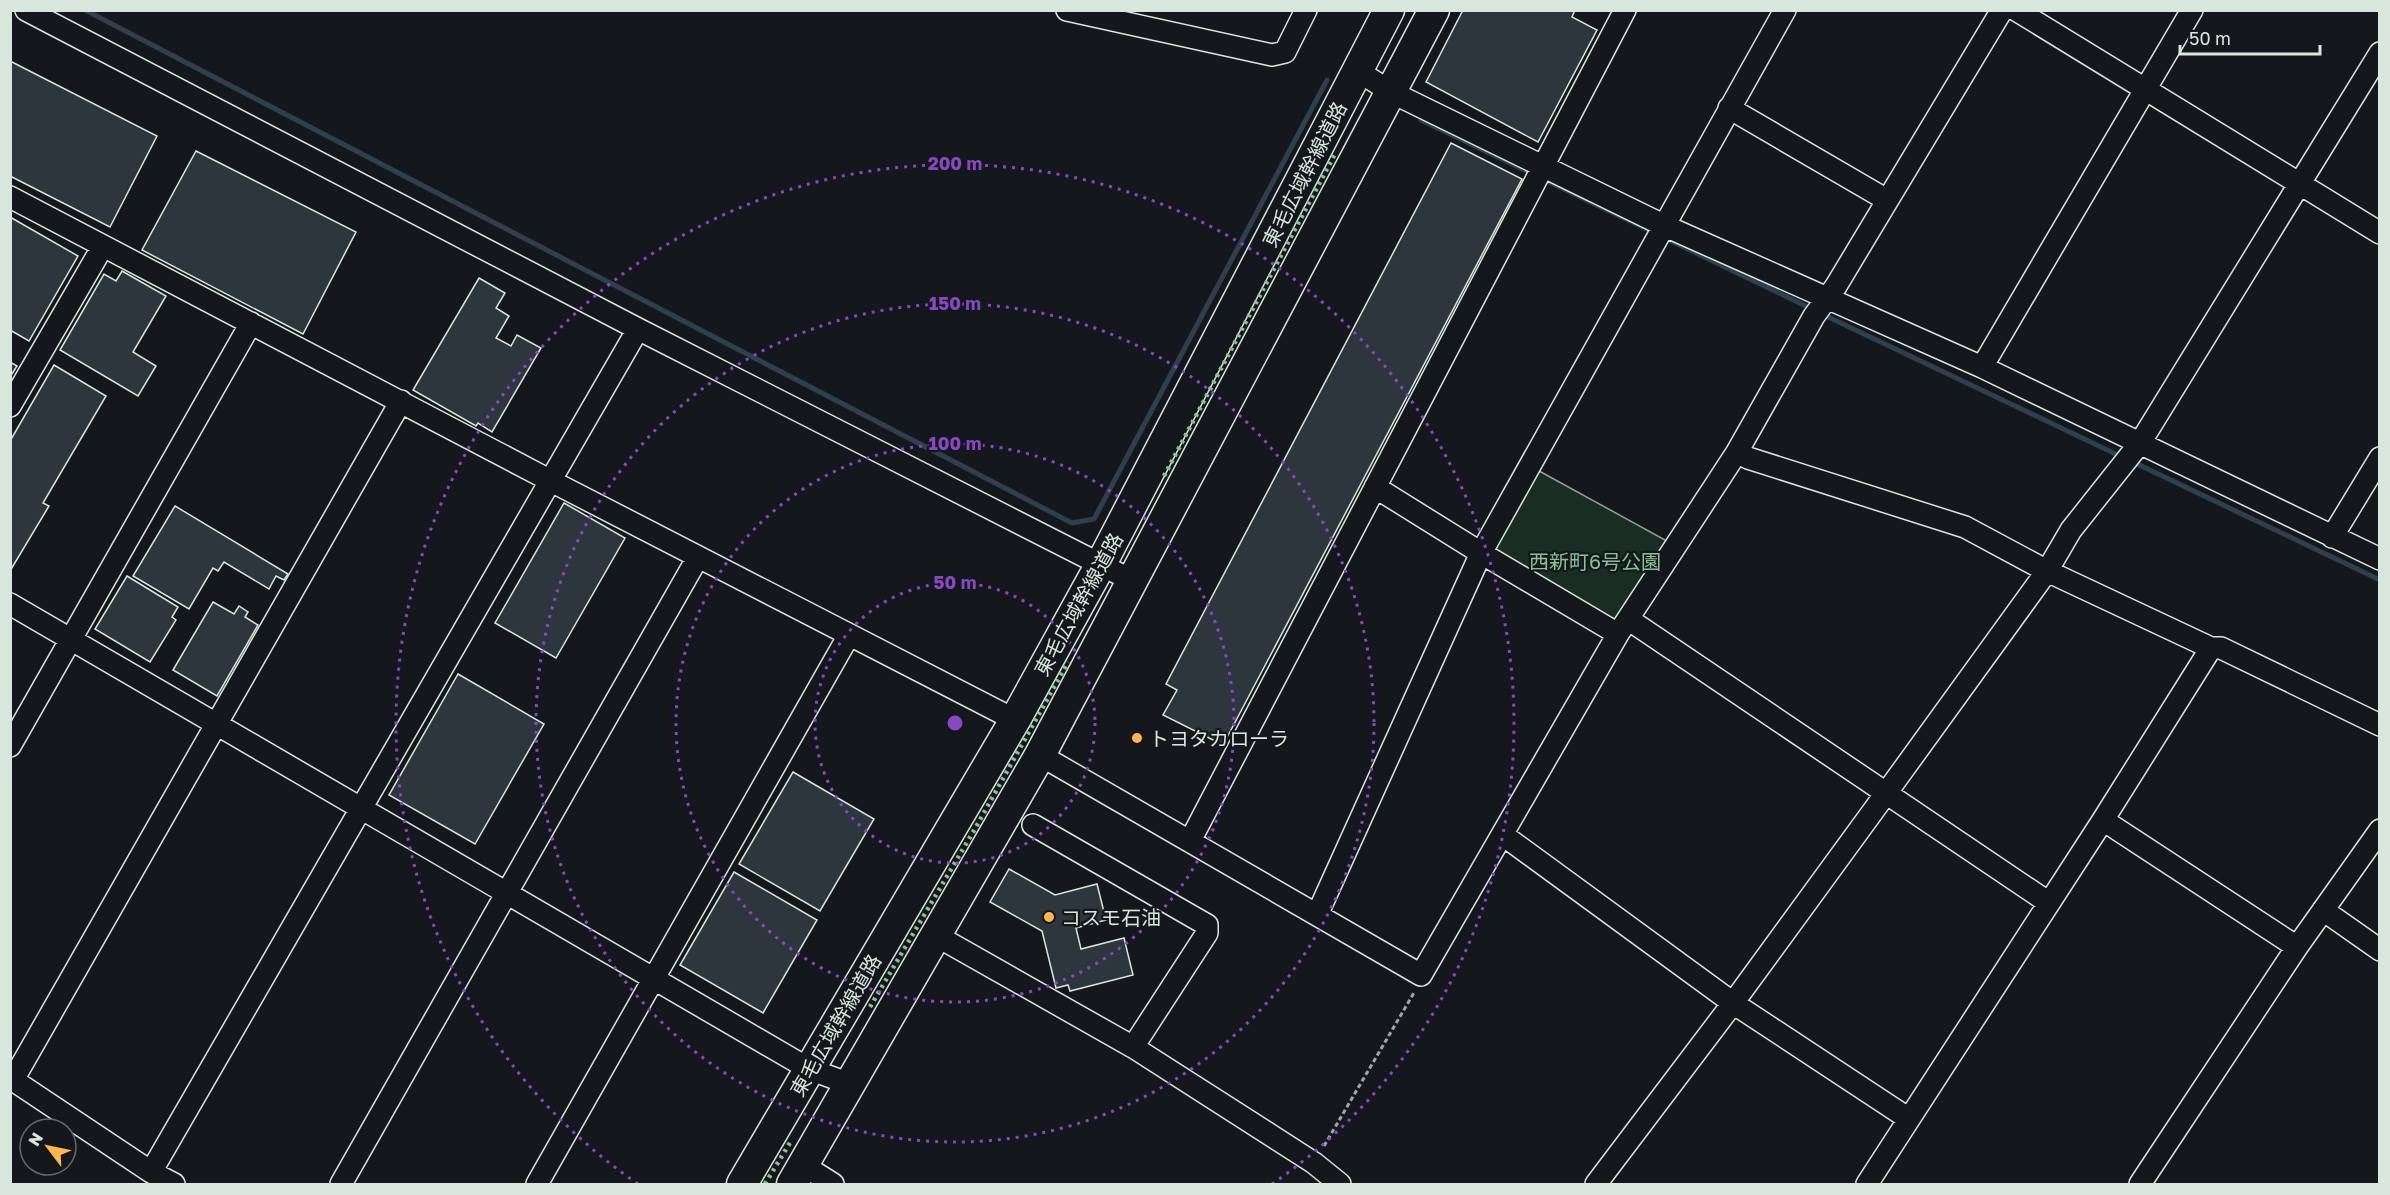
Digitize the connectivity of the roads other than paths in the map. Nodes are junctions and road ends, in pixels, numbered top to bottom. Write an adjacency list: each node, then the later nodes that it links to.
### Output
1 (26, 10): 25 (street)
2 (1067, 10): 3 (street)
3 (1306, 10)
4 (1389, 10): 12 (highway, 東毛広域幹線道路)
5 (1434, 10): 14 (highway, 東毛広域幹線道路)
6 (1625, 10): 16 (street)
7 (1785, 10): 15 (street)
8 (2002, 10): 19 (street)
9 (2016, 10): 13 (street)
10 (2192, 10): 13 (street)
11 (2379, 53): 17 (street)
12 (1358, 70): 14 (street); 38 (highway, 東毛広域幹線道路)
13 (2145, 89): 17 (street); 26 (street)
14 (1391, 92): 16 (street); 40 (highway, 東毛広域幹線道路)
15 (1729, 108): 19 (street); 20 (street)
16 (1542, 165): 20 (street); 33 (street)
17 (2300, 184): 21 (street); 29 (street)
18 (10, 197): 22 (street)
19 (1887, 200): 23 (street)
20 (1663, 225): 23 (street); 35 (street)
21 (2379, 233)
22 (103, 246): 24 (street); 28 (street)
23 (1826, 299): 26 (street); 30 (street)
24 (251, 323): 27 (street); 44 (street)
25 (638, 329): 32 (street); 38 (street)
26 (1982, 367): 29 (street)
27 (401, 401): 32 (street); 47 (street)
28 (10, 406)
29 (2140, 443): 34 (street); 39 (street)
30 (1737, 452): 39 (street); 42 (street)
31 (2379, 458): 34 (street)
32 (551, 481): 36 (street); 52 (street)
33 (1375, 486): 35 (street); 57 (street)
34 (2332, 537): 37 (street)
35 (1481, 554): 42 (street); 61 (street)
36 (698, 557): 43 (street); 58 (street)
37 (2379, 559)
38 (1101, 564): 40 (street); 46 (highway, 東毛広域幹線道路)
39 (2047, 571): 45 (street); 51 (street)
40 (1133, 581): 50 (highway, 東毛広域幹線道路)
41 (10, 604): 44 (street)
42 (1623, 627): 51 (street); 56 (street)
43 (849, 635): 46 (street); 65 (street)
44 (72, 640): 47 (street); 49 (street)
45 (2211, 648): 48 (street); 53 (street)
46 (1015, 720): 68 (highway, 東毛広域幹線道路)
47 (217, 724): 52 (street); 69 (street)
48 (2379, 725)
49 (10, 746)
50 (1040, 755): 57 (street); 62 (highway, 東毛広域幹線道路)
51 (1887, 792): 59 (street); 66 (street)
52 (362, 809): 58 (street); 72 (street)
53 (2103, 820): 59 (street); 63 (street)
54 (1033, 825): 67 (street)
55 (2379, 830): 60 (street)
56 (1503, 835): 61 (street); 66 (street)
57 (1190, 841): 61 (street)
58 (508, 893): 65 (street); 75 (street)
59 (2049, 903): 71 (street)
60 (2323, 910): 63 (street); 64 (street)
61 (1317, 915)
62 (937, 936): 67 (street); 70 (highway, 東毛広域幹線道路)
63 (2297, 946): 82 (street)
64 (2379, 950)
65 (655, 980): 68 (street); 76 (street)
66 (1733, 1003): 71 (street); 80 (street)
67 (1133, 1047): 79 (street)
68 (809, 1069): 70 (street); 77 (highway, 東毛広域幹線道路)
69 (12, 1079): 72 (street)
70 (850, 1084): 73 (highway, 東毛広域幹線道路)
71 (1909, 1119): 81 (street)
72 (151, 1172): 74 (street)
73 (798, 1175): 78 (street)
74 (174, 1185)
75 (341, 1185)
76 (537, 1185)
77 (742, 1185)
78 (833, 1185)
79 (1340, 1185)
80 (1596, 1185)
81 (1867, 1185)
82 (2140, 1185)

